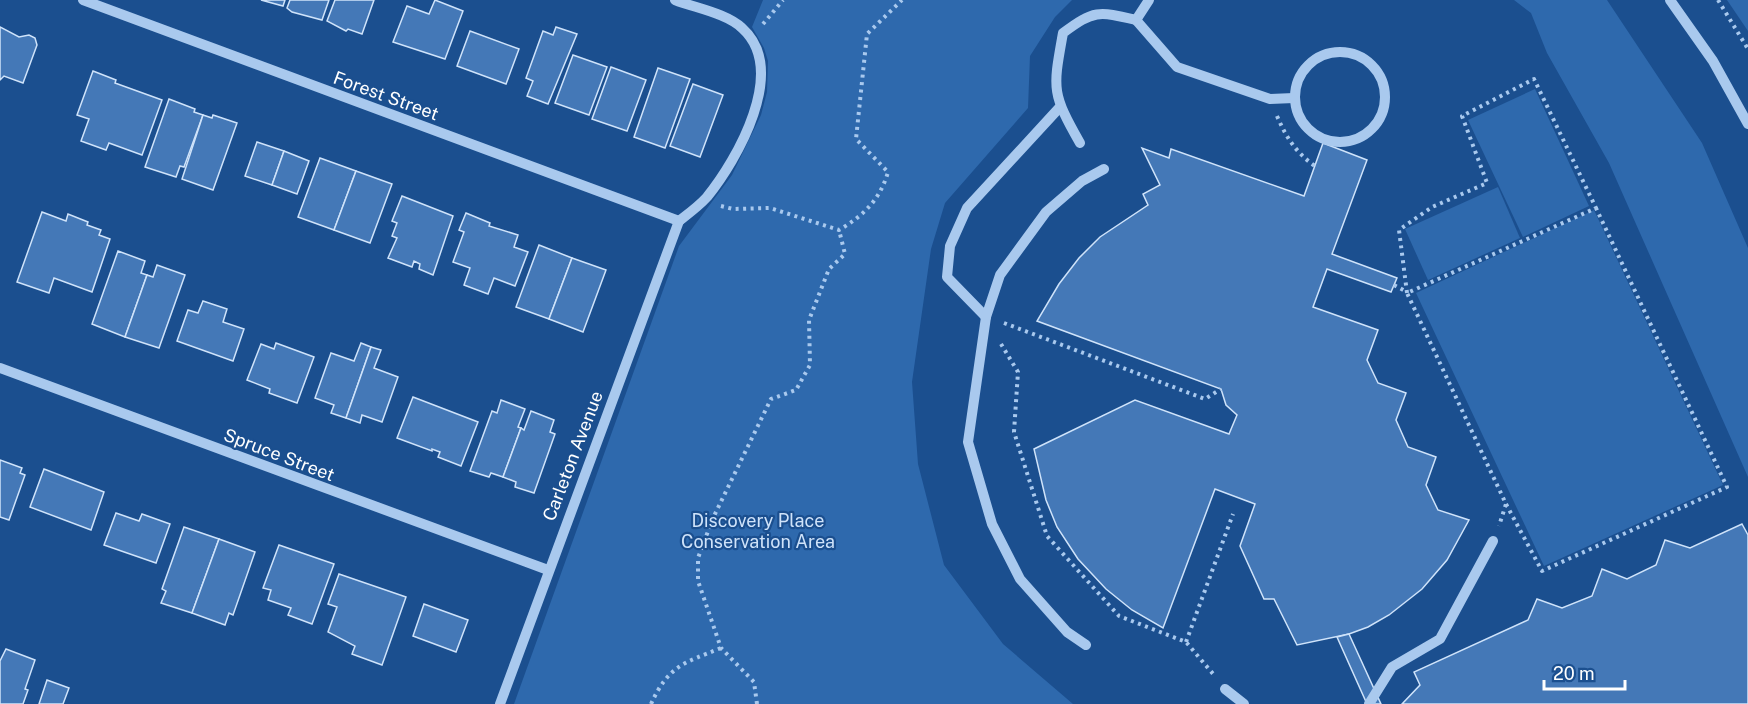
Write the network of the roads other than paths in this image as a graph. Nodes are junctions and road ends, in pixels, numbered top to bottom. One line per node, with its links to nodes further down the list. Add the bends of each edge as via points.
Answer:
1 (83, 0): 5 (street, Forest Street)
2 (675, 0): 12 (street, via 740,26 752,39 760,61 760,89 737,153 705,200)
3 (1149, 0): 6 (street)
4 (1670, 0): 9 (street, via 1713,61)
5 (100, 3): 12 (street, Forest Street)
6 (1136, 20): 7 (street, via 1177,67 1270,99); 8 (street, via 1111,14 1087,15 1063,33 1054,82)
7 (1294, 98): 7 (street, via 1296,83 1314,60 1343,52 1370,64 1379,75 1385,104 1376,124 1359,139 1329,142 1304,126)
8 (1060, 107): 10 (street); 13 (street, via 967,208 950,246 947,277)
9 (1748, 124)
10 (1080, 143)
11 (1104, 169): 13 (street, via 1082,181 1046,212 1000,275)
12 (679, 221): 16 (street, Carleton Avenue)
13 (986, 317): 17 (street, via 968,442 992,524 1020,579 1067,632)
14 (0, 368): 16 (street, Spruce Street)
15 (1493, 541): 21 (street, via 1440,639 1392,667)
16 (548, 570): 19 (street, Carleton Avenue)
17 (1086, 645)
18 (1225, 689): 20 (street)
19 (500, 704)
20 (1244, 704)
21 (1369, 704)

